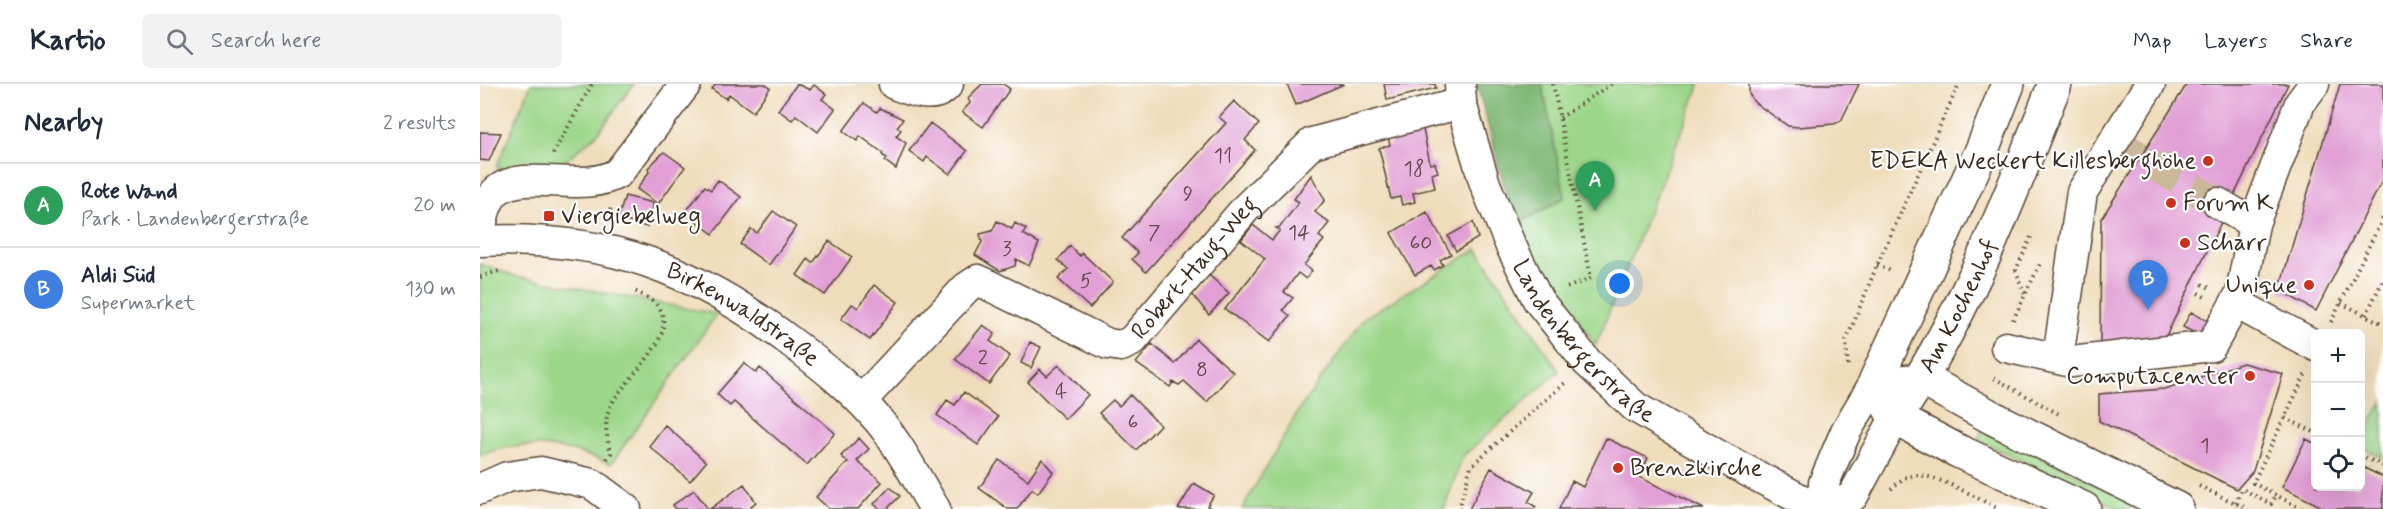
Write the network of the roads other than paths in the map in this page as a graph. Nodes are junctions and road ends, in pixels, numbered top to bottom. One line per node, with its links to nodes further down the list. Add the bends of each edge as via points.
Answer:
1 (686, 84): 11 (street, via 618,173 590,183 512,183 498,189 486,205)
2 (894, 84): 3 (street, via 925,94 935,93)
3 (948, 84)
4 (2008, 84): 18 (main road, Am Kochenhof, via 1982,150)
5 (2055, 84): 17 (main road, Am Kochenhof, via 1963,305)
6 (2150, 84): 16 (street, via 2082,192)
7 (2314, 84): 10 (street, via 2300,103)
8 (1461, 93): 19 (street, Robert-Haug-Weg, via 1312,142 1246,208 1132,340 1121,346 1108,344 978,280 966,288); 24 (street, Landenbergerstraße, via 1485,184 1510,244 1538,300 1587,362 1635,407)
9 (2218, 203): 10 (street)
10 (2254, 224): 13 (street)
11 (480, 231)
12 (480, 241): 19 (street, Birkenwaldstraße, via 518,239 602,247 654,262 708,287 760,319)
13 (2236, 303): 14 (street); 16 (street, via 2211,346 2071,363)
14 (2311, 341)
15 (2006, 347): 16 (street)
16 (2058, 358)
17 (1922, 379): 18 (street); 20 (main road, Am Kochenhof); 28 (main road)
18 (1875, 382): 20 (main road); 25 (street, Am Kochenhof, via 1846,431 1824,483)
19 (861, 400): 23 (street, Birkenwaldstraße, via 881,423)
20 (1895, 418): 26 (street, Am Kochenhof, via 1853,496); 27 (main road)
21 (480, 489): 22 (street, via 507,477 541,472 592,484)
22 (626, 509)
23 (935, 509)
24 (1819, 509)
25 (1826, 509)
26 (1832, 509)
27 (2084, 509)
28 (2177, 509)

